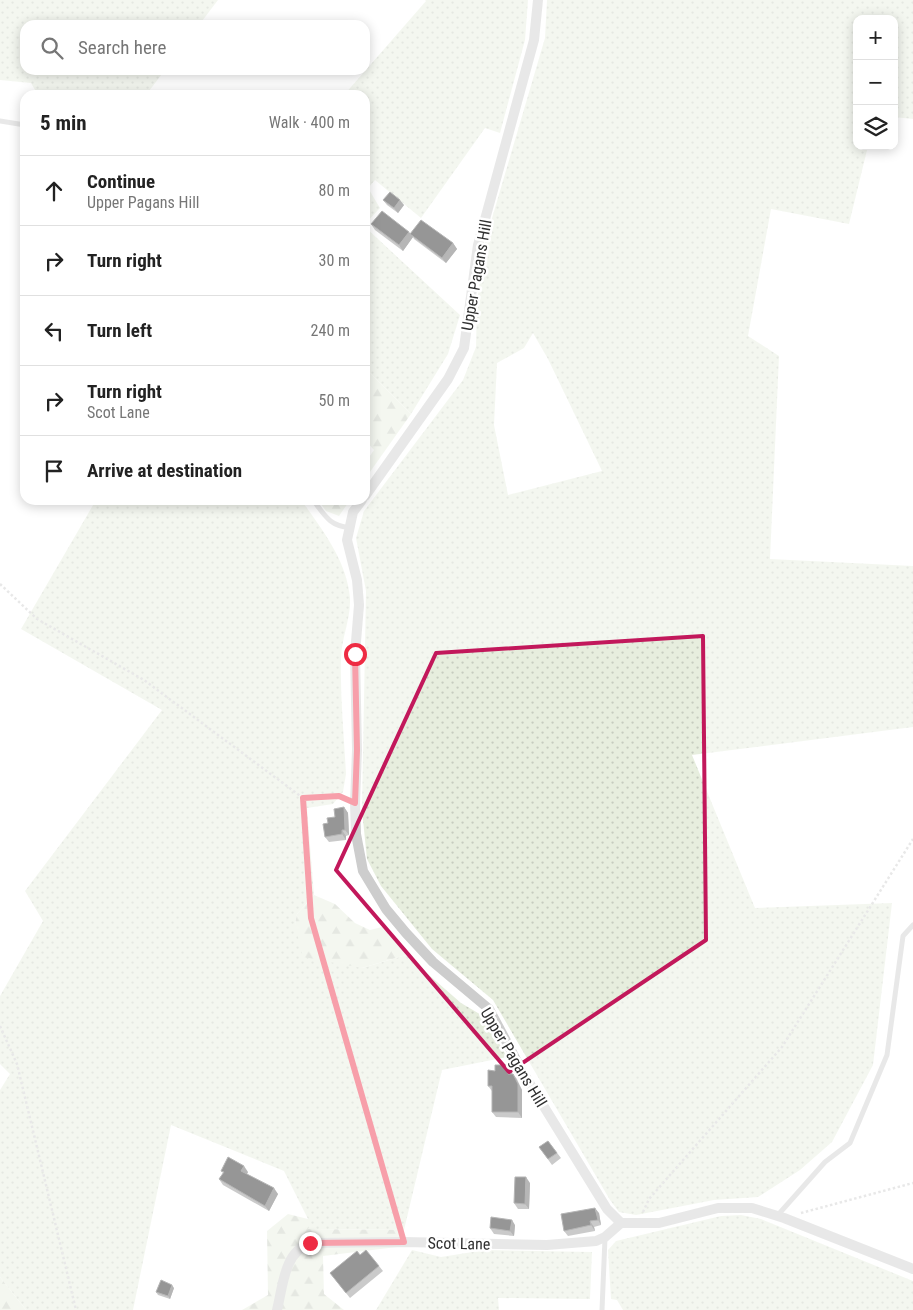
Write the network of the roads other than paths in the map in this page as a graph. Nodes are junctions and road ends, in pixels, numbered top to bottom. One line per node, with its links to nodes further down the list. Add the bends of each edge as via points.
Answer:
1 (538, 0): 4 (street, Upper Pagans Hill, via 534,40 478,245 464,348 448,379)
2 (0, 122): 3 (lane)
3 (20, 124)
4 (370, 489)
5 (317, 505): 7 (lane, via 330,522 338,527)
6 (358, 505): 7 (street, Upper Pagans Hill)
7 (350, 527): 10 (street, Upper Pagans Hill, via 347,540 357,580 359,605 355,654 355,803 356,834 363,871 386,909 433,962 489,1009 522,1071 607,1209)
8 (913, 925): 9 (lane, via 903,936 886,1055 850,1143 825,1162)
9 (781, 1217): 10 (street, via 752,1208 718,1208 659,1222); 12 (street)
10 (621, 1223): 11 (street, Scot Lane)
11 (605, 1237): 13 (street, Scot Lane, via 596,1241 547,1245 310,1243 299,1247 290,1257); 14 (lane)
12 (913, 1269)
13 (277, 1310)
14 (602, 1310)

